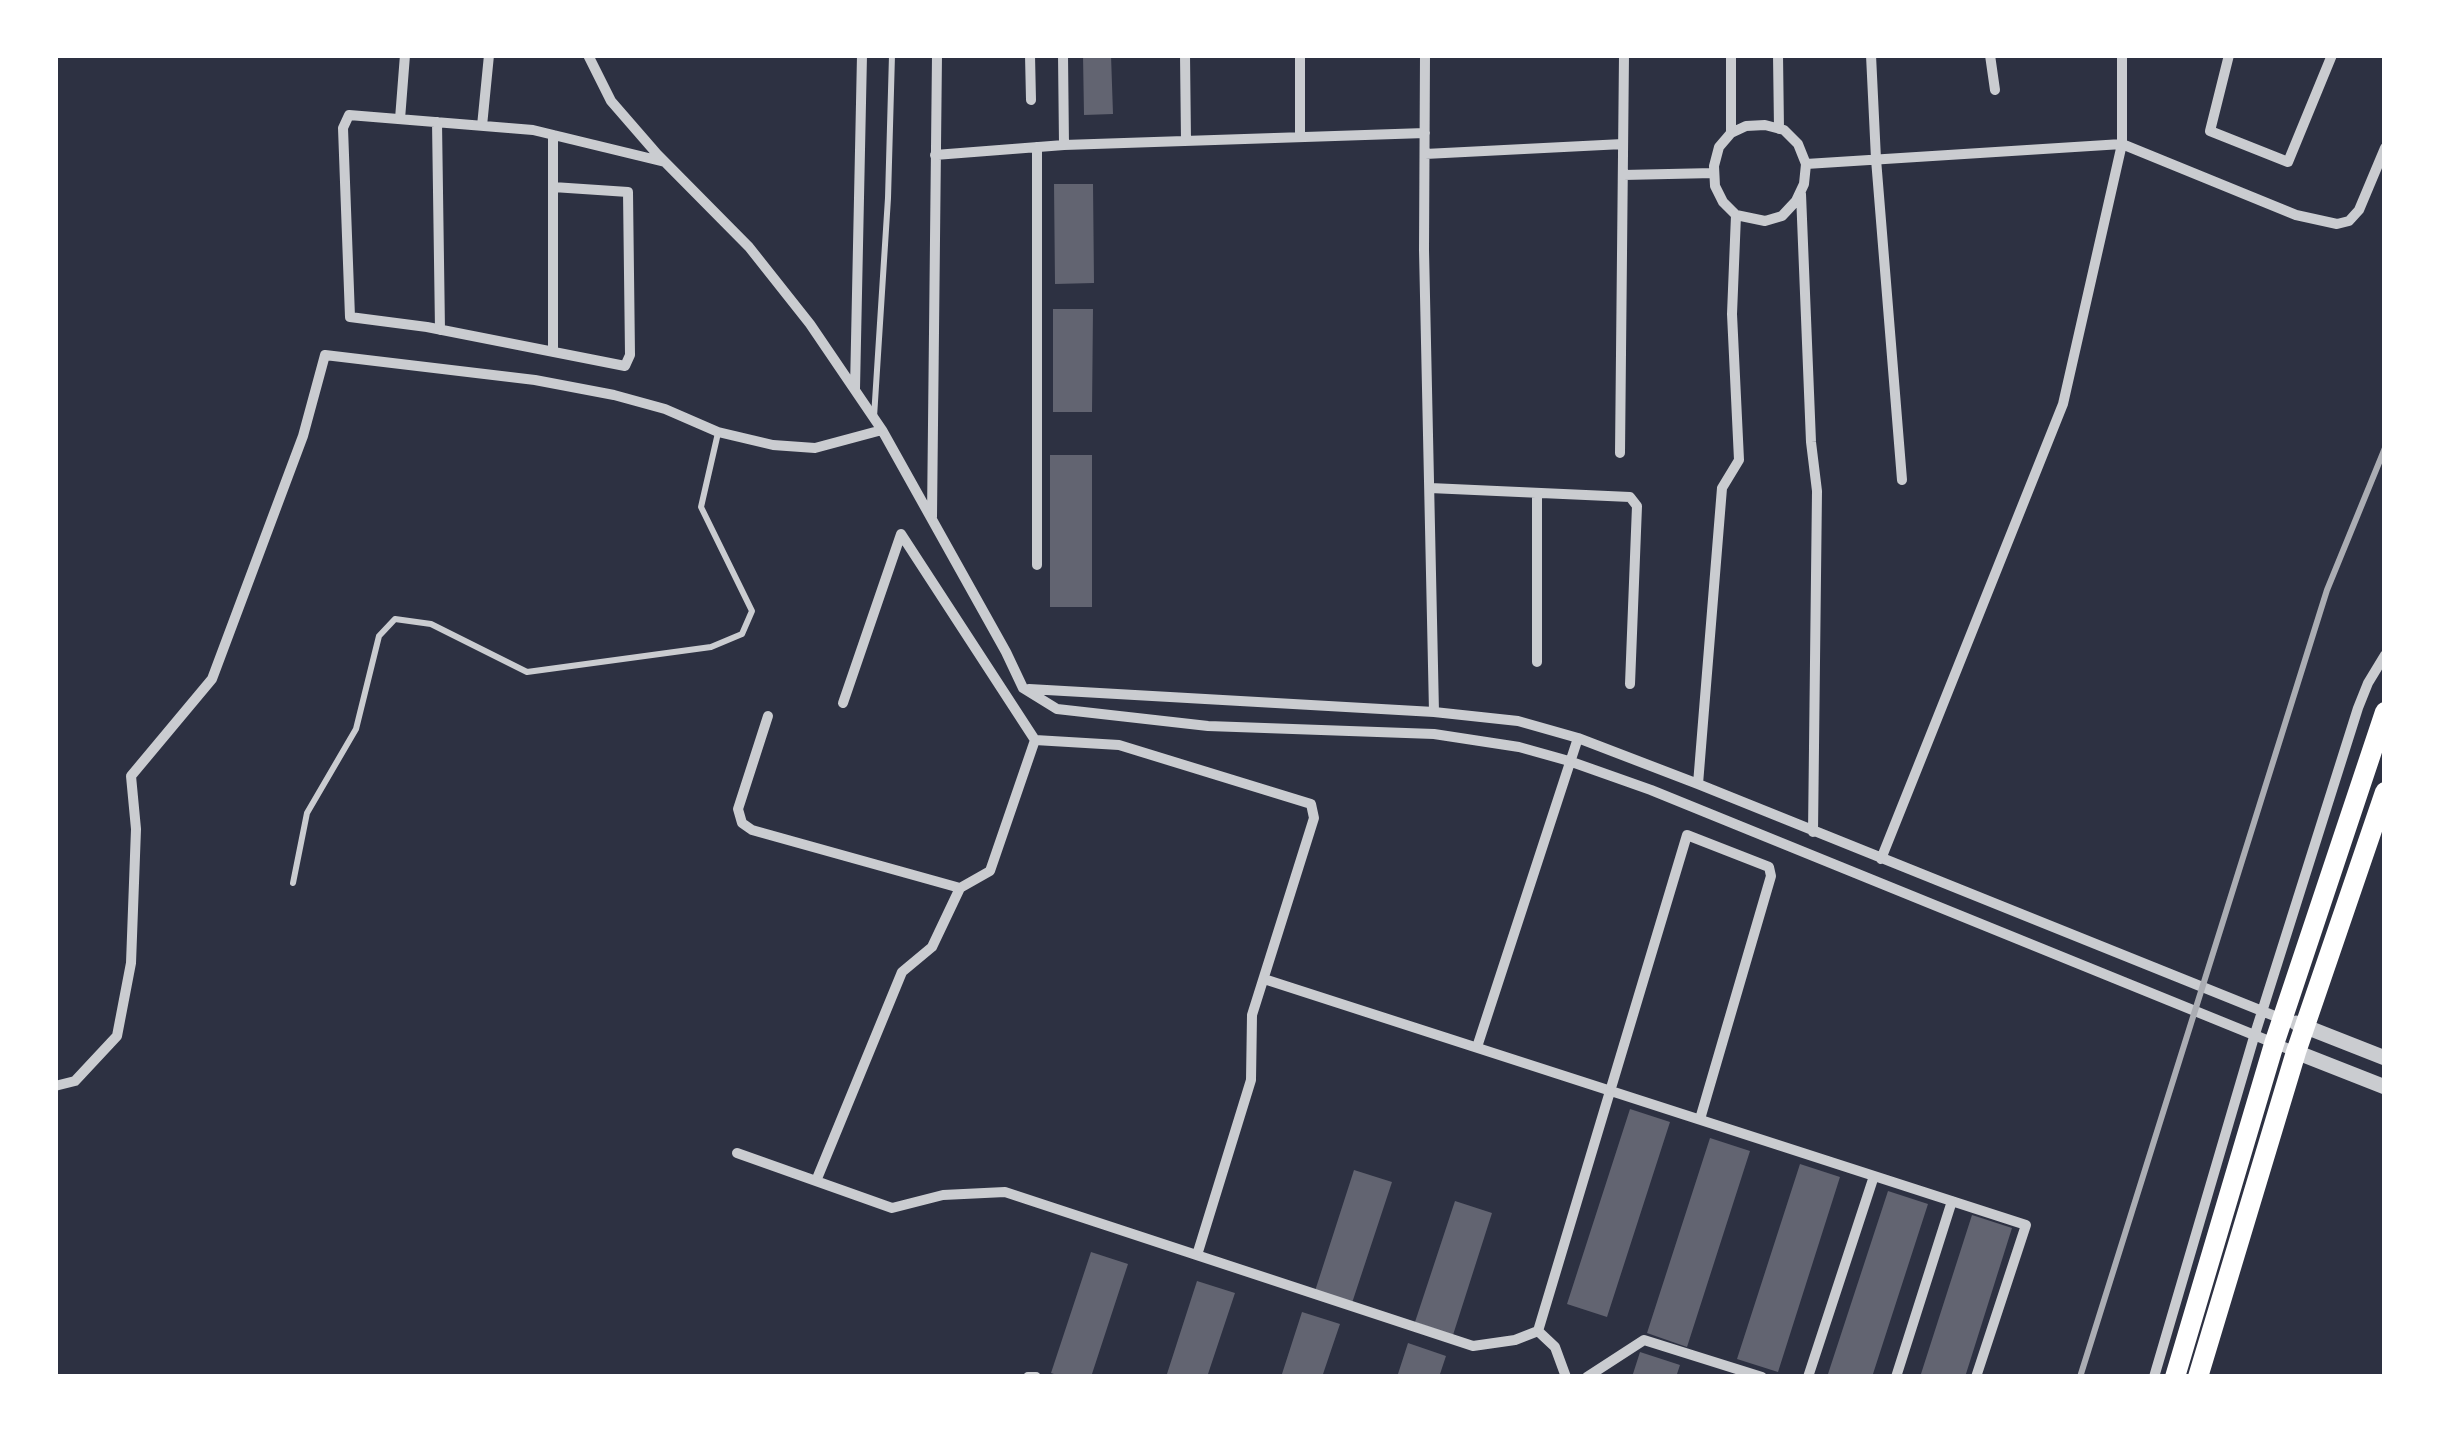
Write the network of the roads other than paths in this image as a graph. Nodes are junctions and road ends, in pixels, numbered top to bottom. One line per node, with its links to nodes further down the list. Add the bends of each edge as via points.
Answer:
1 (406, 55): 22 (street)
2 (489, 55): 24 (street)
3 (588, 55): 39 (street, via 611,100)
4 (862, 55): 48 (street)
5 (892, 55): 49 (lane)
6 (937, 55): 36 (street)
7 (1030, 55): 21 (street)
8 (1063, 55): 33 (street)
9 (1186, 55): 30 (street)
10 (1300, 55): 29 (street)
11 (1425, 55): 26 (street)
12 (1624, 55): 31 (street)
13 (1732, 55): 27 (street)
14 (1778, 55): 25 (street)
15 (1871, 55): 38 (street)
16 (1990, 55): 20 (street)
17 (2122, 55): 32 (street)
18 (2230, 55): 19 (street, via 2210,131 2288,162)
19 (2332, 55)
20 (1995, 90)
21 (1031, 100)
22 (400, 119): 23 (street); 46 (street, via 350,115 343,128 350,318)
23 (437, 122): 24 (street); 46 (street)
24 (482, 126): 28 (street)
25 (1780, 129): 27 (street, via 1746,126); 40 (street, via 1798,144)
26 (1425, 133): 29 (street); 37 (street)
27 (1732, 133): 41 (street, via 1718,147)
28 (553, 134): 39 (street); 43 (street)
29 (1300, 137): 30 (street)
30 (1186, 140): 33 (street)
31 (1623, 144): 37 (street); 42 (street)
32 (2122, 144): 35 (street, via 2296,214 2338,224 2359,210); 38 (street); 72 (street, via 2062,404)
33 (1064, 145): 34 (street)
34 (1037, 147): 36 (street); 57 (street)
35 (2385, 148)
36 (935, 154): 56 (street)
37 (1425, 154): 54 (street)
38 (1876, 159): 40 (street); 53 (street)
39 (664, 162): 48 (street, via 749,247)
40 (1806, 164): 44 (street)
41 (1714, 174): 42 (street); 45 (street, via 1723,202)
42 (1623, 176): 52 (street)
43 (553, 186): 47 (street); 47 (street, via 628,192 630,354 626,366)
44 (1801, 190): 45 (street, via 1782,216 1765,221); 71 (street, via 1817,491)
45 (1736, 215): 69 (street, via 1732,314 1739,460 1722,488)
46 (440, 330): 47 (street)
47 (553, 352)
48 (854, 390): 49 (street)
49 (874, 418): 50 (street)
50 (882, 430): 51 (street, via 815,448); 56 (street)
51 (718, 432): 73 (lane, via 701,508 752,611 742,634 712,647 526,672 431,624 395,618 379,636 356,729 307,813); 82 (street, via 614,395 325,355 303,436 212,680 131,776 131,963 117,1036 76,1081)
52 (1620, 453)
53 (1902, 480)
54 (1430, 488): 55 (street); 63 (street)
55 (1537, 492): 59 (street); 60 (street, via 1630,497 1637,506)
56 (932, 518): 61 (street)
57 (1036, 565)
58 (2385, 654): 76 (street, via 2358,708)
59 (1537, 662)
60 (1630, 684)
61 (1023, 688): 63 (street); 68 (street, via 1057,709 1120,718 1434,734)
62 (843, 702): 67 (street, via 901,534)
63 (1434, 712): 66 (street, via 1518,721)
64 (2385, 712): 76 (highway)
65 (768, 716): 74 (street, via 738,809 742,823)
66 (1578, 738): 68 (street); 69 (street)
67 (1035, 740): 74 (street, via 990,871); 75 (street, via 1118,745 1311,804 1314,818)
68 (1569, 761): 78 (street); 79 (street)
69 (1698, 784): 71 (street)
70 (2385, 792): 77 (highway)
71 (1813, 832): 72 (street)
72 (1882, 859): 76 (street)
73 (292, 883)
74 (960, 888): 88 (street, via 932,946 902,972)
75 (1264, 979): 79 (street); 90 (street, via 1252,1015 1251,1080)
76 (2272, 1016): 77 (street); 78 (highway)
77 (2306, 1027): 80 (highway); 81 (street)
78 (2264, 1040): 80 (street); 100 (street); 101 (highway)
79 (1478, 1047): 84 (street)
80 (2296, 1052): 83 (street); 102 (highway)
81 (2385, 1058)
82 (55, 1086)
83 (2385, 1086)
84 (1608, 1089): 85 (street); 85 (street, via 1687,834 1769,867 1771,876); 91 (street)
85 (1700, 1119): 87 (street)
86 (737, 1153): 88 (street)
87 (1874, 1176): 89 (street); 97 (street)
88 (816, 1181): 90 (street, via 892,1208 942,1194 1005,1192)
89 (1952, 1201): 98 (street); 99 (street, via 2026,1224)
90 (1196, 1255): 91 (street, via 1473,1346)
91 (1538, 1331): 94 (street, via 1555,1347)
92 (1028, 1377): 93 (street)
93 (1036, 1377)
94 (1566, 1377)
95 (1587, 1377): 96 (street, via 1644,1340)
96 (1762, 1377)
97 (1808, 1377)
98 (1896, 1377)
99 (1976, 1377)
100 (2154, 1377)
101 (2175, 1377)
102 (2198, 1377)

